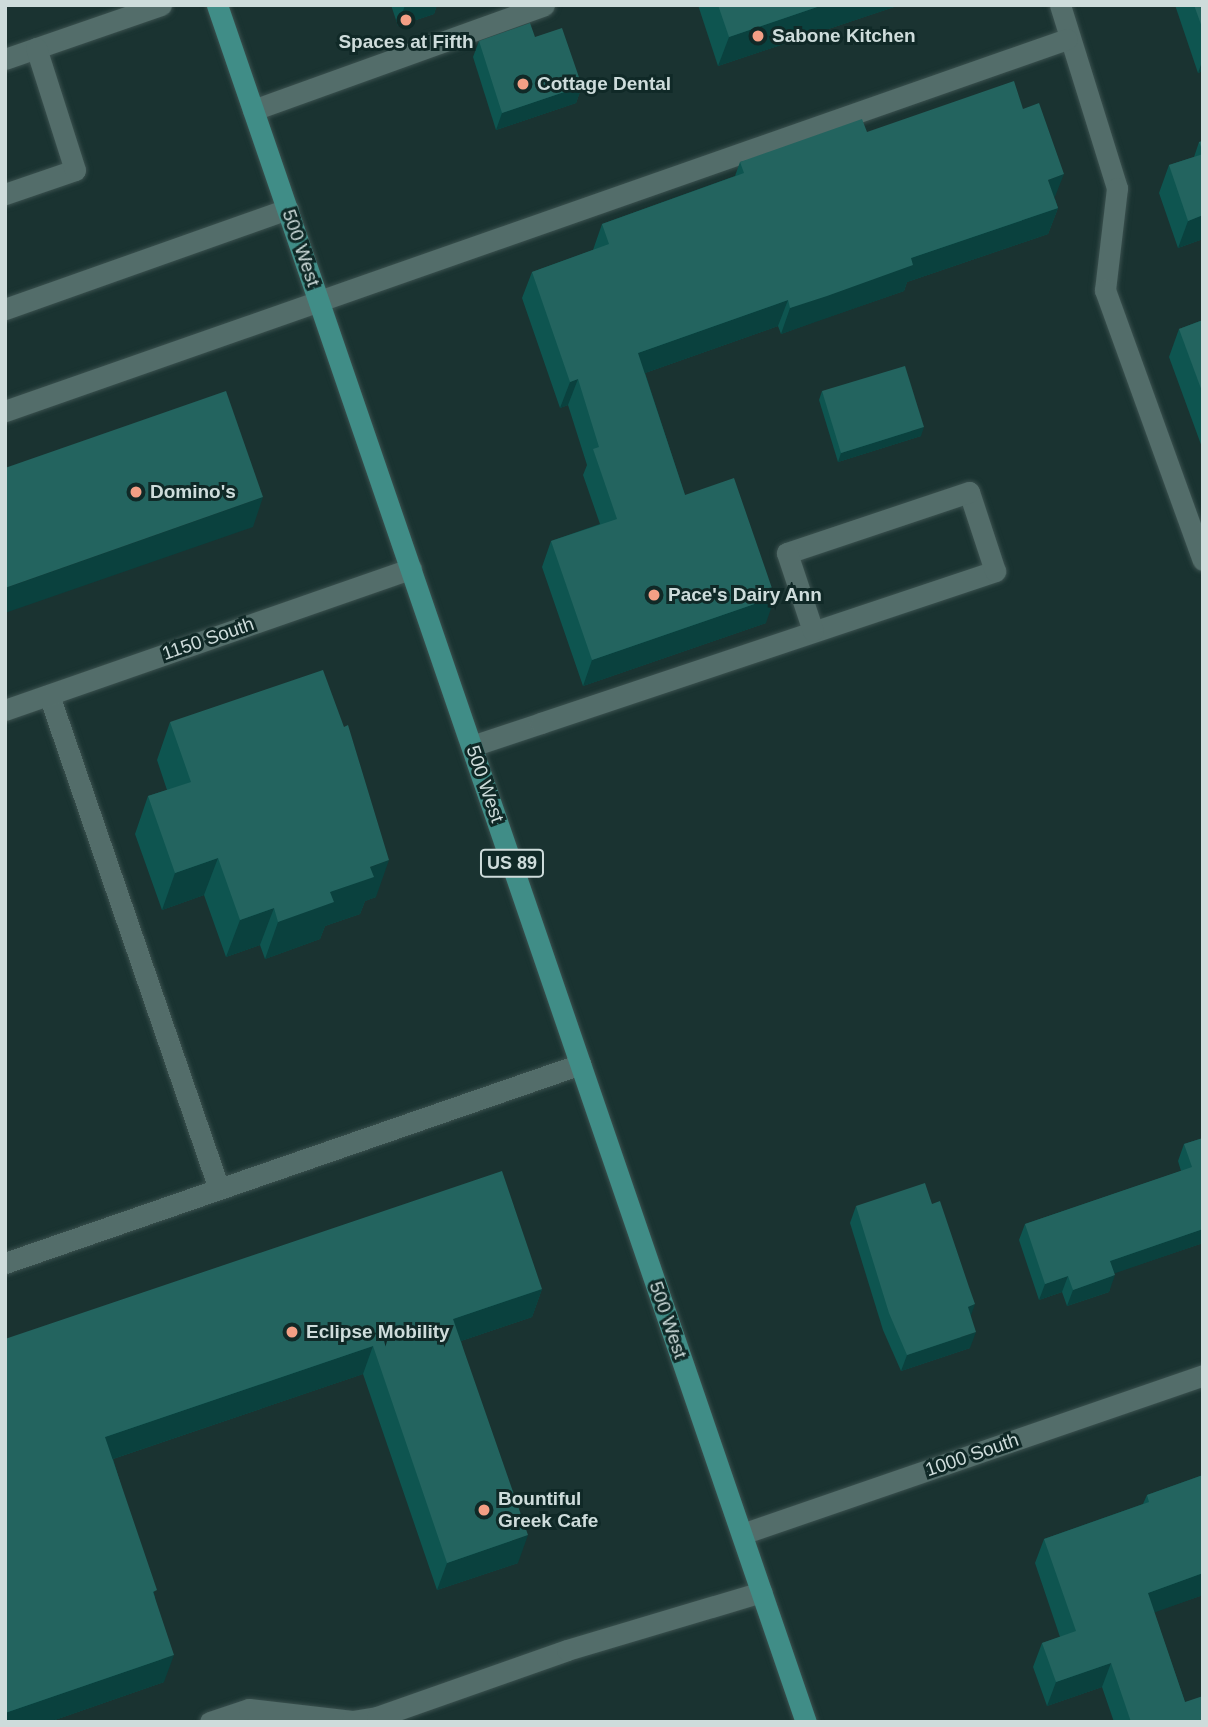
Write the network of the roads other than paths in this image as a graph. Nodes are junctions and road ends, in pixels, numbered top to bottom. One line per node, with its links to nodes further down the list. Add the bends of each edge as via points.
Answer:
1 (161, 5): 6 (street)
2 (217, 5): 8 (main road, 500 West / US 89)
3 (544, 5): 8 (street)
4 (1060, 5): 5 (street)
5 (1067, 39): 11 (street); 14 (street, via 1117,188 1105,290)
6 (36, 48): 7 (street); 9 (street, via 75,170)
7 (5, 59)
8 (253, 110): 10 (main road, 500 West / US 89)
9 (5, 194)
10 (288, 209): 11 (main road, 500 West / US 89); 12 (street)
11 (318, 301): 13 (street); 15 (main road, 500 West / US 89)
12 (5, 309)
13 (5, 411)
14 (1203, 560)
15 (411, 569): 17 (street, 1150 South); 19 (main road, 500 West / US 89)
16 (813, 631): 16 (street, via 995,570 969,492 787,553); 19 (street)
17 (49, 695): 18 (street, 1150 South); 21 (street)
18 (5, 710)
19 (472, 746): 20 (main road, 500 West / US 89)
20 (581, 1064): 21 (street); 24 (main road, 500 West / US 89)
21 (219, 1189): 22 (street)
22 (5, 1263)
23 (1203, 1375): 24 (street, 1000 South)
24 (742, 1534): 25 (main road, 500 West / US 89)
25 (762, 1592): 26 (street, via 567,1650 377,1717 352,1721 249,1709); 27 (main road, 500 West / US 89)
26 (210, 1722)
27 (806, 1722)

